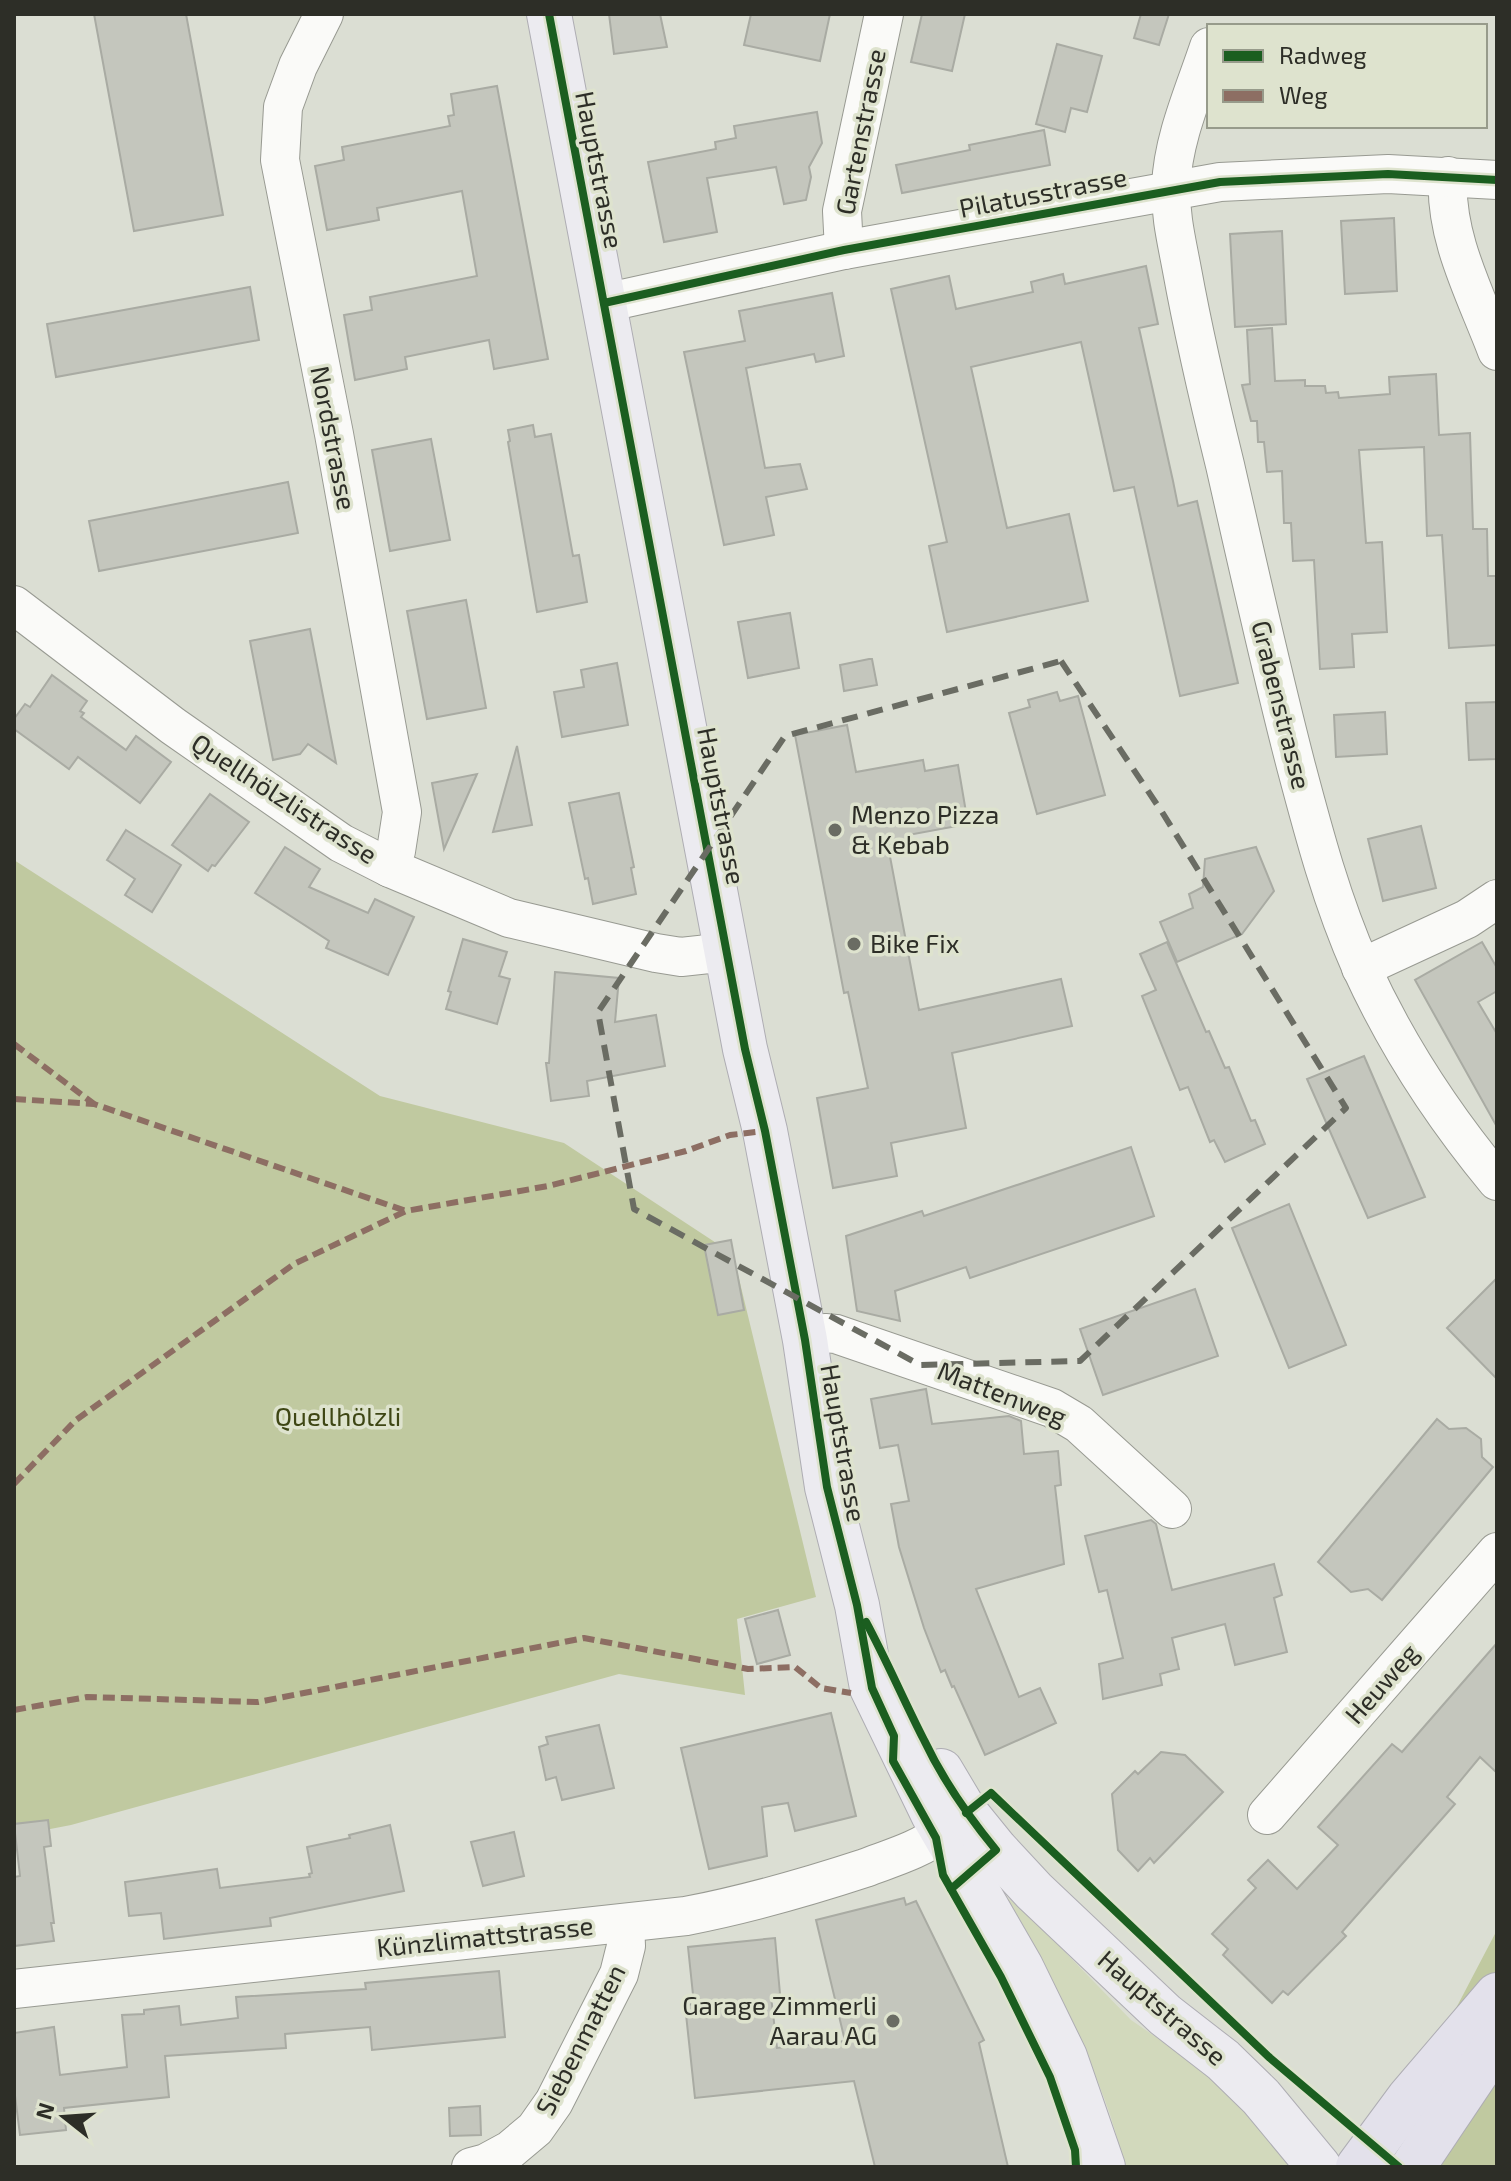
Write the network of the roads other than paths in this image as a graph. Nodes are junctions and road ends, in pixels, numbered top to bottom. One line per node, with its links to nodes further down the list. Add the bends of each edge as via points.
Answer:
1 (324, 14): 12 (street, Nordstrasse, via 283,107 280,160 402,812)
2 (549, 14): 9 (main road, Hauptstrasse)
3 (884, 14): 8 (street, Gartenstrasse, via 842,211)
4 (1207, 53): 7 (street, Grabenstrasse, via 1180,134)
5 (1448, 176): 6 (street, Pilatusstrasse); 7 (street, Pilatusstrasse, via 1308,177); 10 (street, via 1446,202 1454,237)
6 (1497, 180)
7 (1171, 189): 8 (street, Pilatusstrasse); 15 (street, Grabenstrasse, via 1192,326 1284,727 1315,840)
8 (844, 250): 9 (street, Pilatusstrasse)
9 (604, 303): 14 (main road, Hauptstrasse)
10 (1497, 351)
11 (14, 605): 12 (street, Quellhölzlistrasse, via 310,822)
12 (390, 868): 14 (street, Quellhölzlistrasse, via 509,918 681,957)
13 (1497, 899): 15 (street, via 1467,919)
14 (727, 952): 17 (main road, Hauptstrasse)
15 (1361, 968): 16 (street, Grabenstrasse, via 1432,1093)
16 (1497, 1181)
17 (805, 1340): 18 (street, Mattenweg, via 836,1334 1052,1408 1079,1424); 20 (main road, Hauptstrasse, via 827,1487)
18 (1172, 1509)
19 (1497, 1552): 21 (street, Heuweg)
20 (857, 1605): 22 (main road, Hauptstrasse, via 895,1675); 22 (main road, Hauptstrasse, via 872,1688 894,1736)
21 (1267, 1815)
22 (955, 1823): 23 (street, Künzlimattstrasse, via 902,1854 756,1903); 30 (main road, Hauptstrasse, via 1065,2057); 31 (main road, Hauptstrasse, via 996,1850 1165,2015 1223,2060)
23 (625, 1923): 24 (street, Künzlimattstrasse); 29 (street, Siebenmatten, via 619,1974 554,2102 535,2129 510,2150)
24 (14, 1989)
25 (1497, 1995): 28 (highway)
26 (1497, 2042): 28 (highway)
27 (1497, 2092): 28 (highway)
28 (1442, 2132): 32 (highway); 33 (highway)
29 (471, 2167)
30 (1103, 2167)
31 (1319, 2167)
32 (1358, 2167)
33 (1413, 2167)

